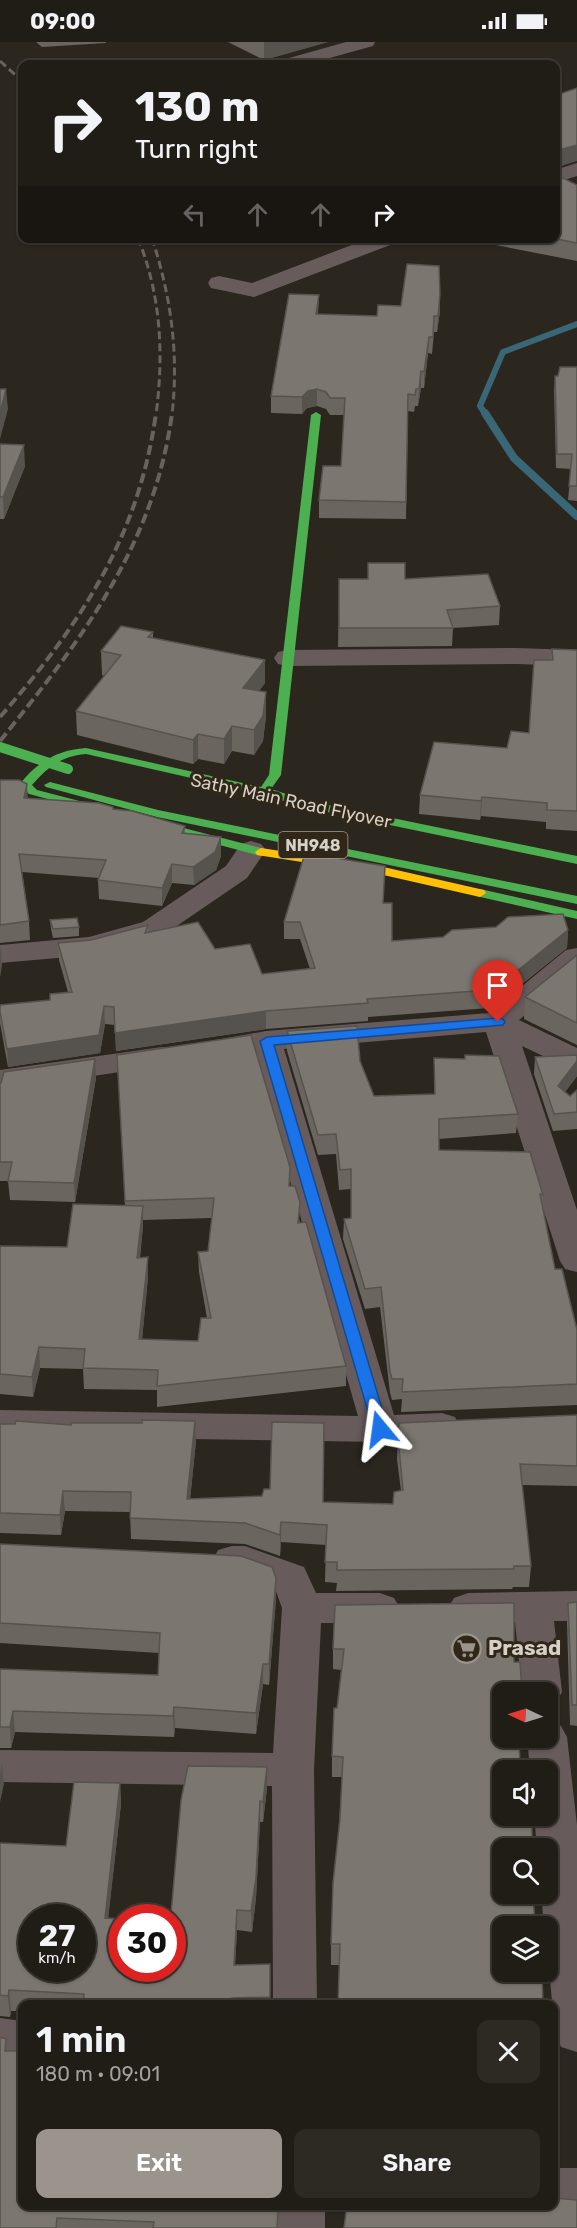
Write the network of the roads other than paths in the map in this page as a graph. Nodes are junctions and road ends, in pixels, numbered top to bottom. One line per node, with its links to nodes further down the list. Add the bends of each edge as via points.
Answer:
1 (366, 42): 2 (street)
2 (303, 60)
3 (577, 169): 4 (street)
4 (560, 175)
5 (378, 243): 6 (street, via 254,290)
6 (219, 283)
7 (316, 415): 8 (main road)
8 (287, 658): 9 (street); 13 (main road, via 275,775)
9 (577, 658)
10 (0, 747): 11 (main road, bridge)
11 (78, 772)
12 (20, 776): 16 (main road, NH948, via 157,813)
13 (264, 791): 14 (main road, via 86,751 54,755 25,785 33,792); 15 (main road, via 324,808)
14 (251, 850): 17 (main road, via 379,870); 18 (street, via 237,872 154,928 91,946)
15 (577, 860)
16 (577, 900)
17 (577, 915)
18 (0, 954)
19 (577, 957): 20 (street)
20 (498, 1022): 21 (street); 22 (street); 24 (street)
21 (267, 1041): 23 (street); 27 (street)
22 (577, 1060)
23 (0, 1080)
24 (577, 1261)
25 (0, 1423): 27 (street)
26 (473, 1425): 27 (street)
27 (380, 1429)
28 (198, 1558): 31 (street, via 245,1560 290,1577)
29 (577, 1606): 30 (street)
30 (533, 1607): 31 (street); 32 (street)
31 (302, 1608): 35 (street)
32 (541, 1682)
33 (548, 1748): 37 (street)
34 (0, 1766): 35 (street)
35 (293, 1770): 36 (street)
36 (295, 2000)
37 (577, 2033)
38 (0, 2037): 39 (street)
39 (18, 2039)
40 (558, 2189): 41 (street)
41 (577, 2189)
42 (301, 2210): 43 (street)
43 (301, 2228)

